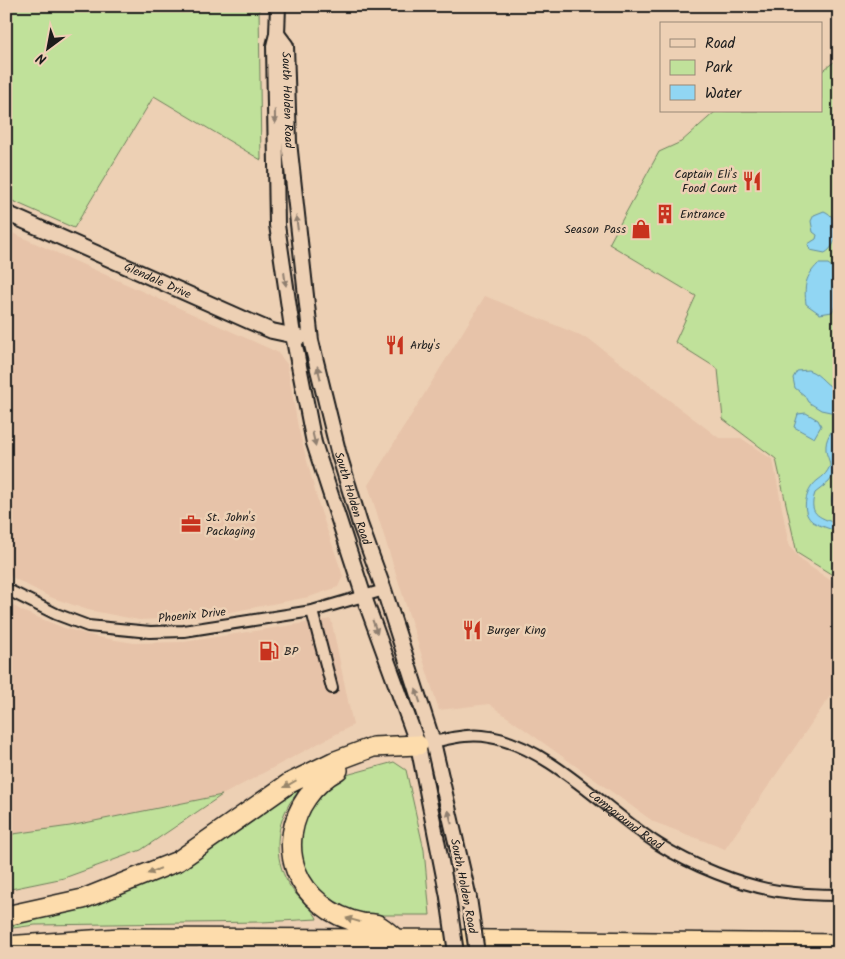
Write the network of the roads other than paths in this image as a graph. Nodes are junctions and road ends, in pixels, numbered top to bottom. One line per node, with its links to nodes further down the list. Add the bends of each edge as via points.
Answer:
1 (278, 6): 2 (street, South Holden Road)
2 (278, 34): 4 (street, South Holden Road, one-way to 4, via 274,46 277,225); 5 (street, South Holden Road, one-way to 2, via 289,142 286,46)
3 (6, 213): 4 (street, Glendale Drive, via 250,322)
4 (293, 335): 5 (street, Glendale Drive); 8 (street, South Holden Road, one-way to 8, via 314,443)
5 (311, 340): 7 (street, South Holden Road, one-way to 5, via 338,451)
6 (6, 589): 9 (street, Phoenix Drive, via 88,626 150,632 184,631)
7 (384, 590): 8 (street, Phoenix Drive); 11 (street, South Holden Road, one-way to 7)
8 (364, 597): 9 (street, Phoenix Drive); 11 (street, South Holden Road, one-way to 11)
9 (312, 612): 10 (street)
10 (332, 688)
11 (426, 743): 12 (street, Campground Road, via 467,735 490,737 529,750 658,844 697,864 735,880 778,891); 13 (highway, one-way to 13, via 373,747 333,762 288,784 178,861 83,899); 14 (highway, one-way to 11, via 378,925 332,912 311,895 298,878 292,855 293,829 304,799 326,777 340,769 382,759); 17 (street, South Holden Road, bridge); 18 (street, South Holden Road, one-way to 11, bridge, via 469,898)
12 (839, 895)
13 (6, 916)
14 (396, 939): 15 (highway); 16 (highway, via 120,938)
15 (839, 944)
16 (6, 946)
17 (456, 953)
18 (477, 953)

